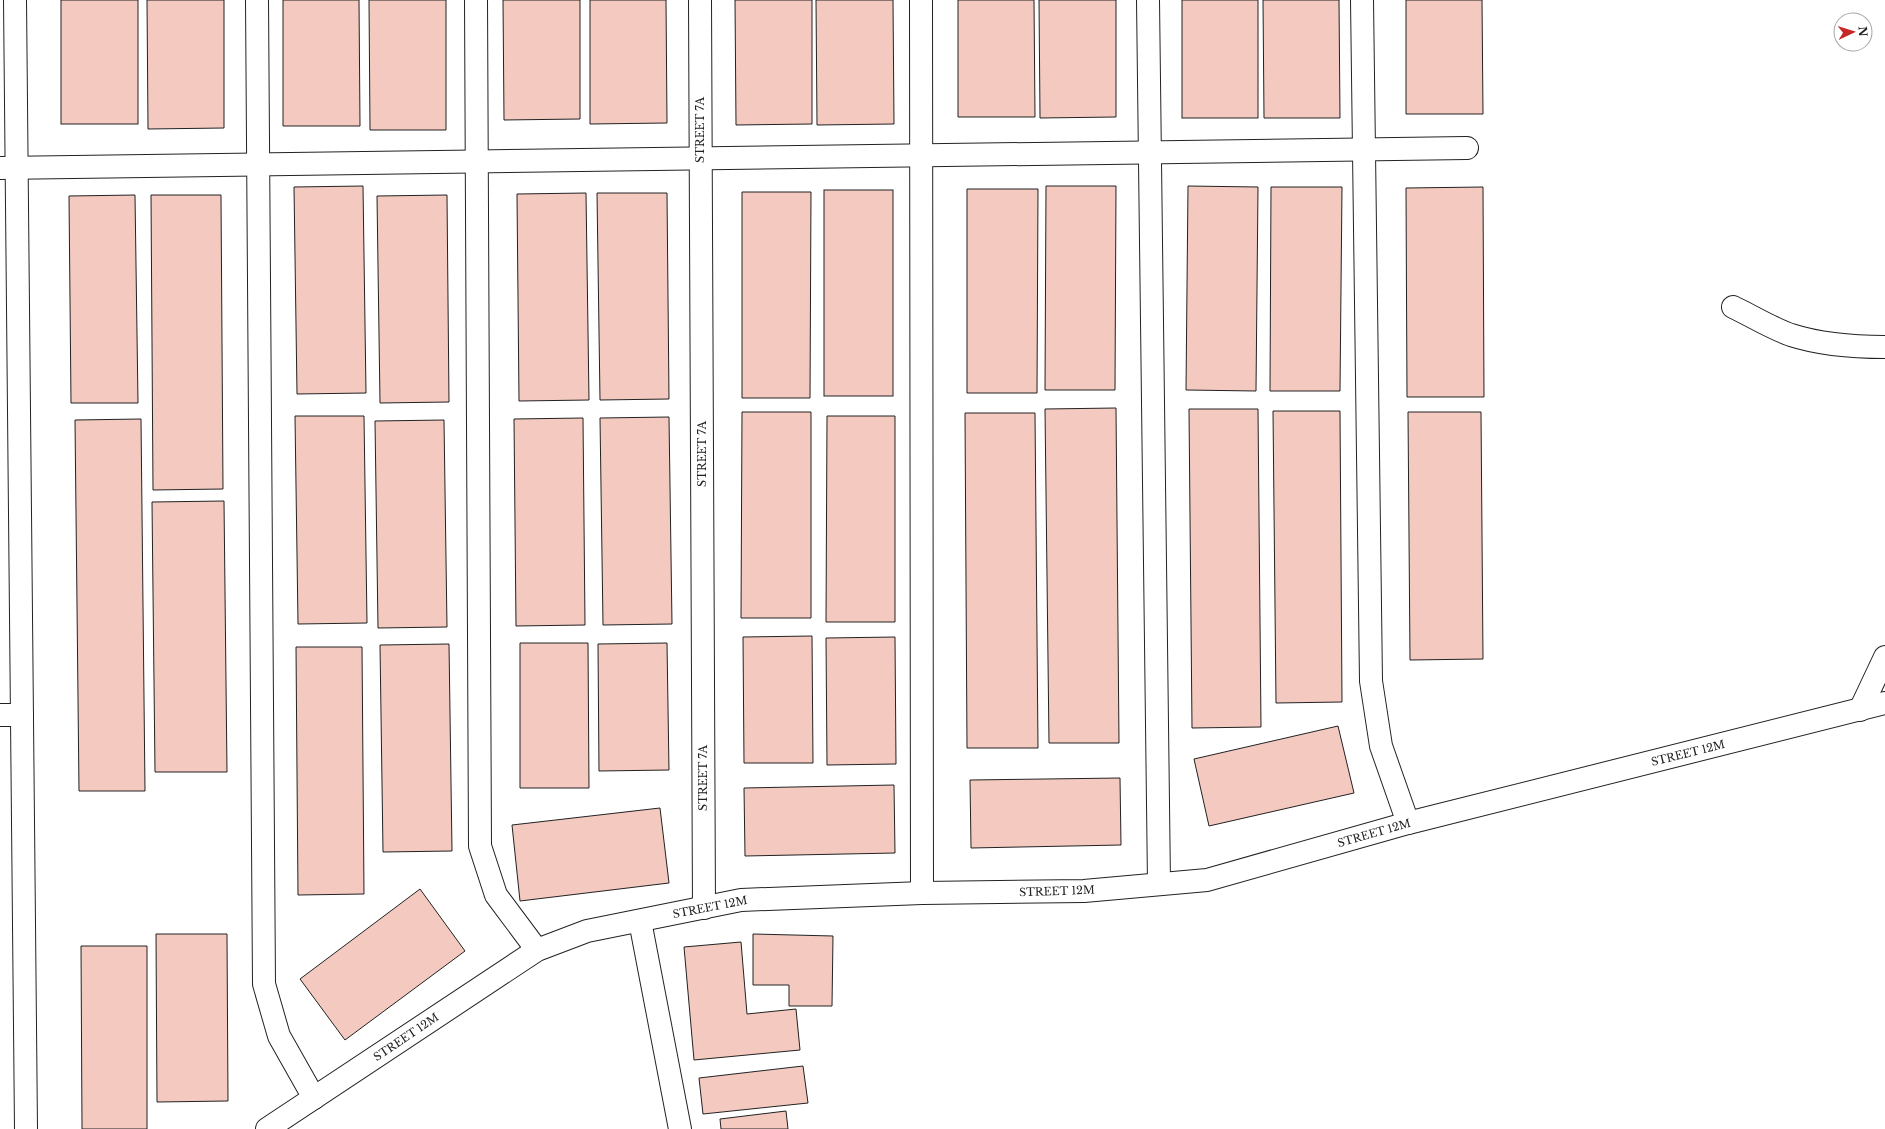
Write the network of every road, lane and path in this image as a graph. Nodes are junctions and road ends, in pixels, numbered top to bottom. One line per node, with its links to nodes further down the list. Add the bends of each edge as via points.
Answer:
1 (15, 0): 15 (street)
2 (257, 0): 14 (street)
3 (476, 0): 13 (street)
4 (700, 0): 12 (street, STREET 7A)
5 (921, 0): 11 (street)
6 (1148, 0): 10 (street)
7 (1362, 0): 9 (street)
8 (1467, 148): 9 (street)
9 (1364, 149): 10 (street); 23 (street, via 1371,680 1381,746)
10 (1150, 152): 11 (street); 24 (street)
11 (921, 156): 12 (street); 25 (street)
12 (700, 158): 13 (street); 26 (street, STREET 7A)
13 (477, 162): 14 (street); 28 (street, via 480,846 496,895)
14 (258, 165): 15 (street); 29 (street, via 264,984 279,1036)
15 (9, 168): 22 (street)
16 (1733, 307): 17 (street, via 1790,334 1814,342 1845,347)
17 (1885, 347)
18 (1885, 657): 20 (street)
19 (1885, 703): 20 (street, STREET 12M)
20 (1860, 710): 23 (street, STREET 12M)
21 (0, 715): 22 (street)
22 (22, 715): 30 (street)
23 (1408, 823): 24 (street, STREET 12M, via 1207,880)
24 (1159, 884): 25 (street, STREET 12M, via 1084,891)
25 (922, 893): 26 (street, STREET 12M, via 741,900)
26 (704, 908): 27 (street, STREET 12M)
27 (640, 921): 28 (street, STREET 12M, via 587,931); 32 (street)
28 (537, 950): 29 (street, STREET 12M)
29 (314, 1098): 31 (street, STREET 12M)
30 (26, 1129)
31 (267, 1129)
32 (680, 1129)

